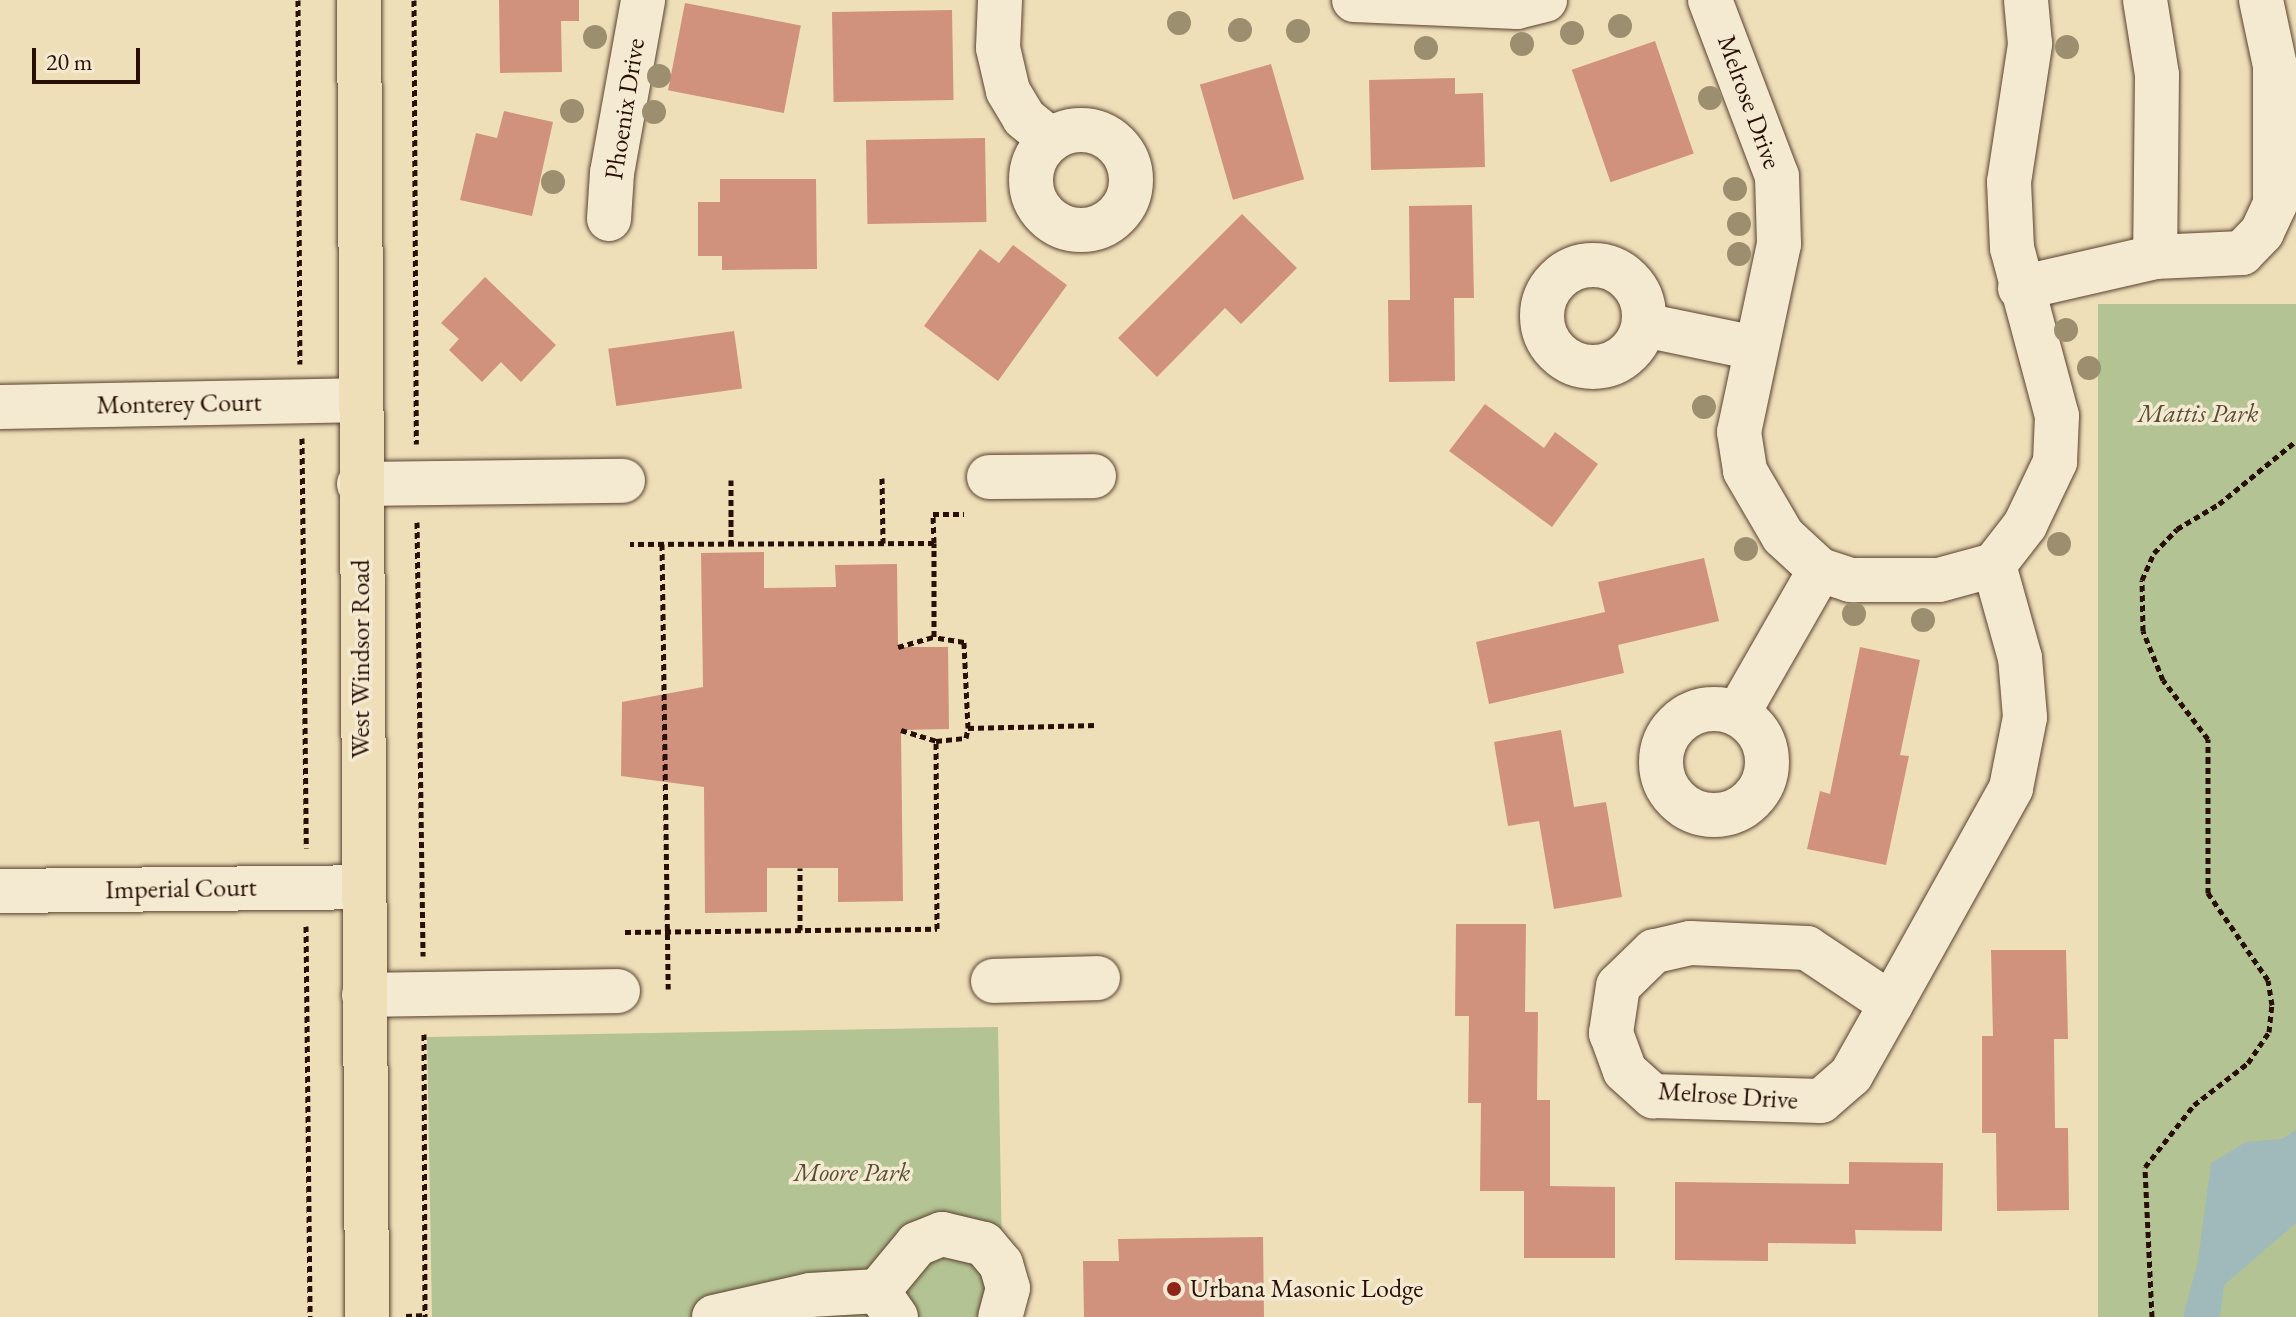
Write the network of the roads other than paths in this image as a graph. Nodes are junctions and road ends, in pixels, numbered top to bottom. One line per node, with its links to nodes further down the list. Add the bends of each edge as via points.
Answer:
1 (359, 0): 17 (main road, West Windsor Road)
2 (643, 0): 12 (street, Phoenix Drive, via 612,173)
3 (1000, 0): 11 (street, via 998,48 1008,91 1024,118)
4 (1354, 0): 10 (street)
5 (1545, 0): 10 (street, via 1517,7)
6 (1710, 0): 16 (street, Melrose Drive, via 1749,90 1777,176 1779,244 1772,297)
7 (2026, 0): 14 (street, via 2030,44 2009,182)
8 (2145, 0): 13 (street, via 2157,75)
9 (2261, 0): 13 (street, via 2275,66 2275,204 2262,232 2242,253)
10 (1422, 3)
11 (1051, 140)
12 (609, 219)
13 (2155, 257): 14 (street)
14 (2020, 288): 23 (street, via 2057,416 2055,462 2025,525)
15 (1644, 325): 16 (street)
16 (1755, 348): 24 (street, Melrose Drive, via 1739,432 1745,471 1783,536)
17 (359, 400): 18 (street, Monterey Court); 22 (main road, West Windsor Road)
18 (0, 407)
19 (1094, 476): 20 (street)
20 (989, 477)
21 (623, 481): 22 (street)
22 (359, 484): 26 (main road, West Windsor Road)
23 (1994, 565): 24 (street, Melrose Drive, via 1939,580 1850,580); 32 (street, Melrose Drive, via 2020,658 2025,717 2011,788)
24 (1820, 570): 25 (street)
25 (1738, 713)
26 (362, 887): 27 (street, Imperial Court); 31 (main road, West Windsor Road)
27 (0, 891)
28 (1098, 978): 29 (street)
29 (993, 981)
30 (618, 991): 31 (street)
31 (364, 995): 34 (main road, West Windsor Road)
32 (1891, 1004): 32 (street, Melrose Drive, via 1851,1075 1821,1101 1653,1096 1625,1071 1611,1033 1618,986 1654,951 1690,943 1807,948)
33 (887, 1304): 35 (street, via 810,1295); 36 (street, via 917,1244 942,1234 965,1236 1006,1242 1008,1288)
34 (367, 1317)
35 (714, 1317)
36 (1000, 1317)

